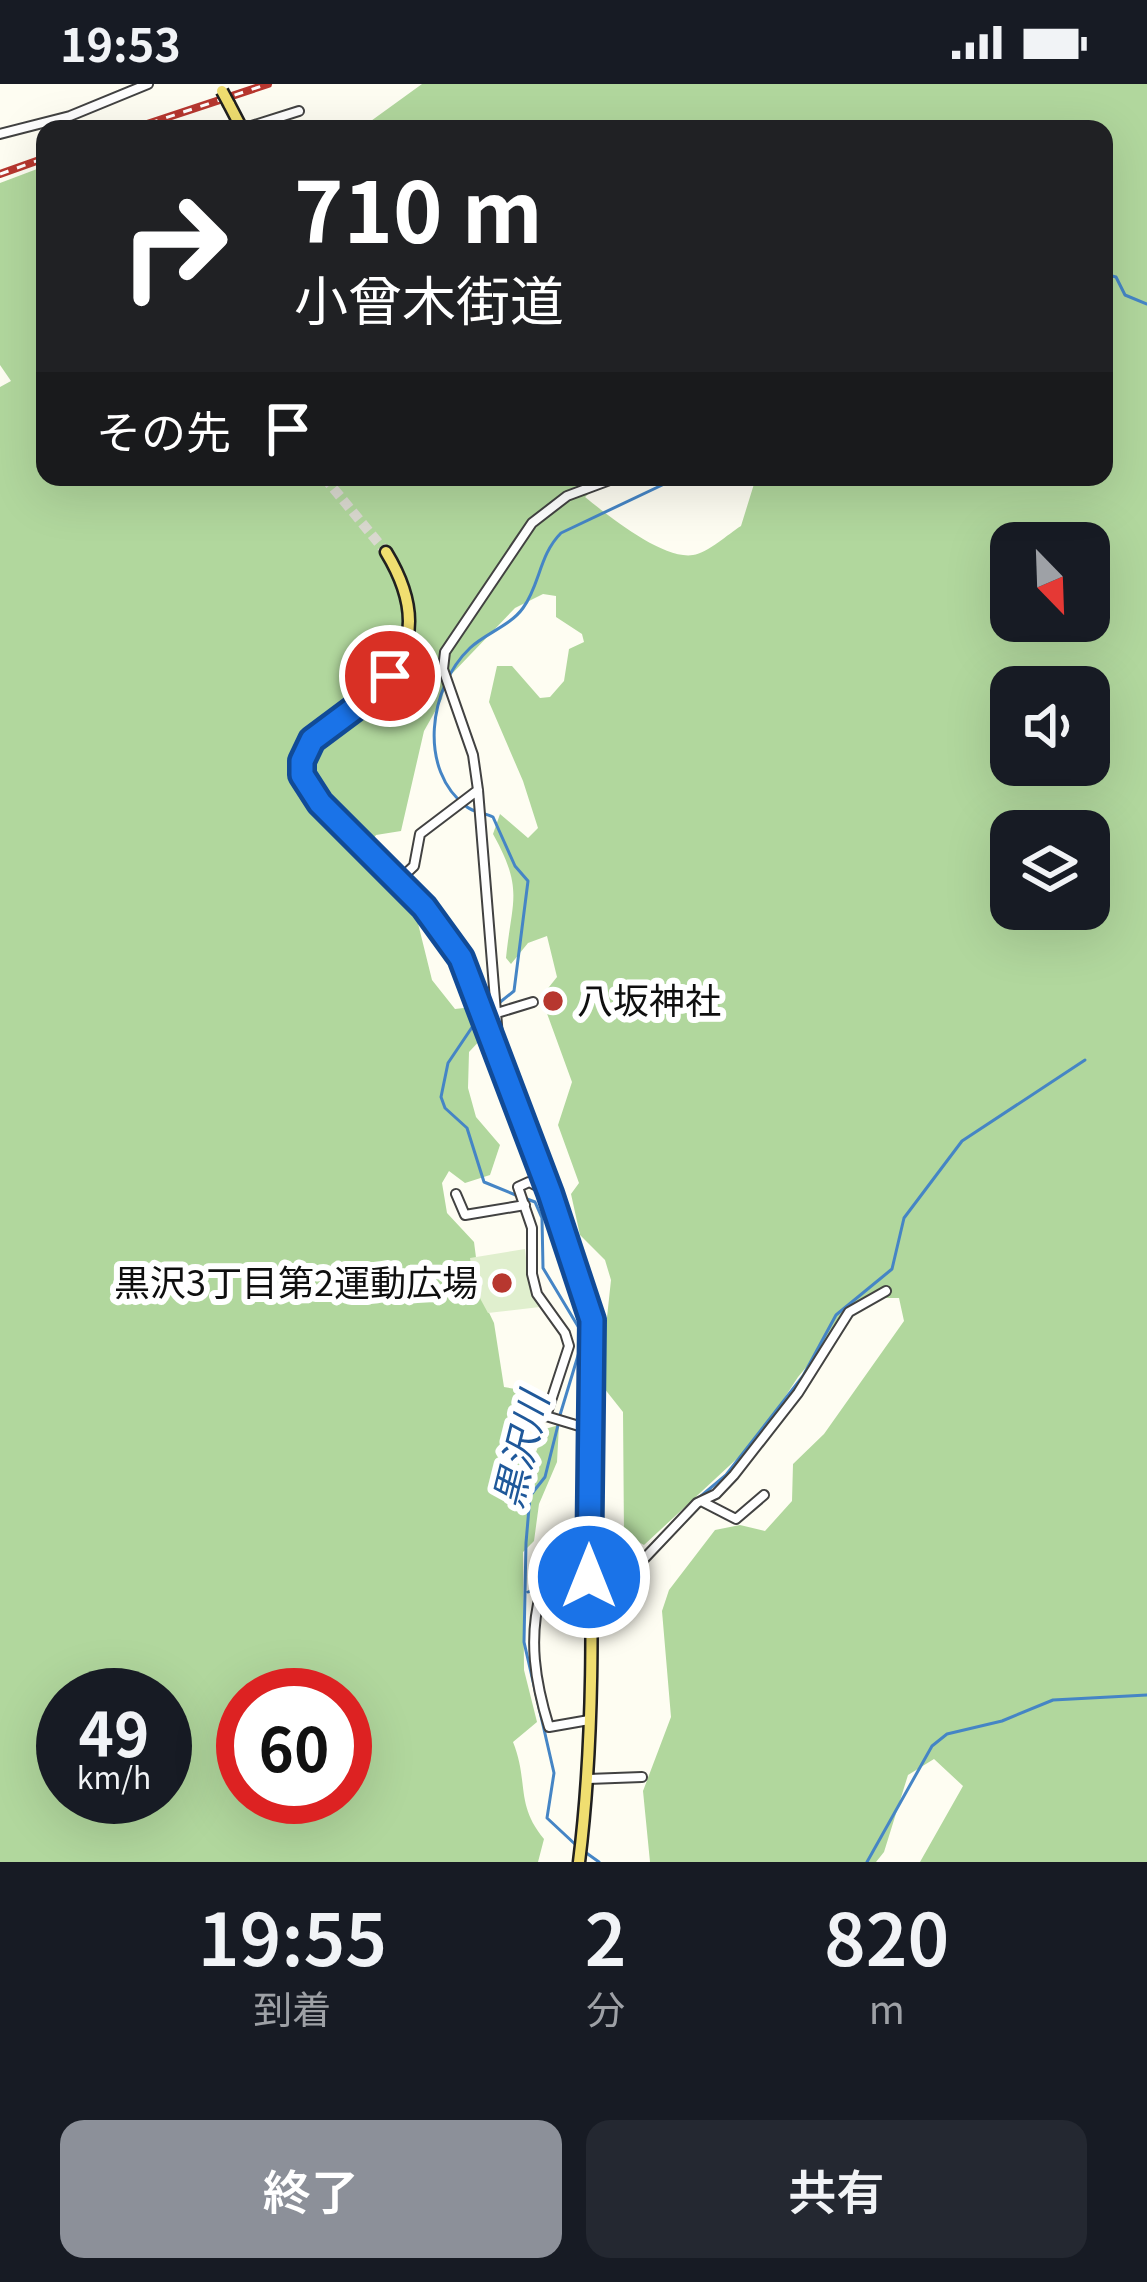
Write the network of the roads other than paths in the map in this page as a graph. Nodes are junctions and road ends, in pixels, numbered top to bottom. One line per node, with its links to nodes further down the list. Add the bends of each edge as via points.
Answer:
1 (148, 84): 4 (street)
2 (220, 87): 5 (main road, bridge)
3 (299, 111): 6 (street)
4 (54, 120)
5 (237, 120)
6 (270, 120)
7 (36, 125): 8 (street)
8 (0, 134)
9 (594, 486): 11 (street, via 532,523 445,652)
10 (386, 552): 12 (main road, via 402,578 409,628 399,662 375,693 312,740 302,775)
11 (478, 790): 12 (street, via 420,834 414,866); 14 (street)
12 (399, 880): 14 (main road, via 448,936)
13 (532, 1002): 14 (street)
14 (491, 1008): 15 (main road, via 499,1055)
15 (550, 1193): 17 (street, via 521,1184); 19 (main road, via 591,1306)
16 (456, 1194): 17 (street, via 465,1215)
17 (524, 1204): 19 (street, via 534,1283 568,1346 546,1416)
18 (886, 1291): 21 (street, via 849,1312 798,1393 734,1475)
19 (589, 1429): 22 (main road)
20 (764, 1495): 21 (street, via 736,1519)
21 (702, 1501): 22 (street, via 641,1562 604,1576)
22 (589, 1571): 23 (main road); 23 (street, via 542,1592 532,1622 549,1727)
23 (589, 1720): 25 (main road)
24 (641, 1777): 25 (street)
25 (588, 1779): 26 (main road)
26 (580, 1853)

